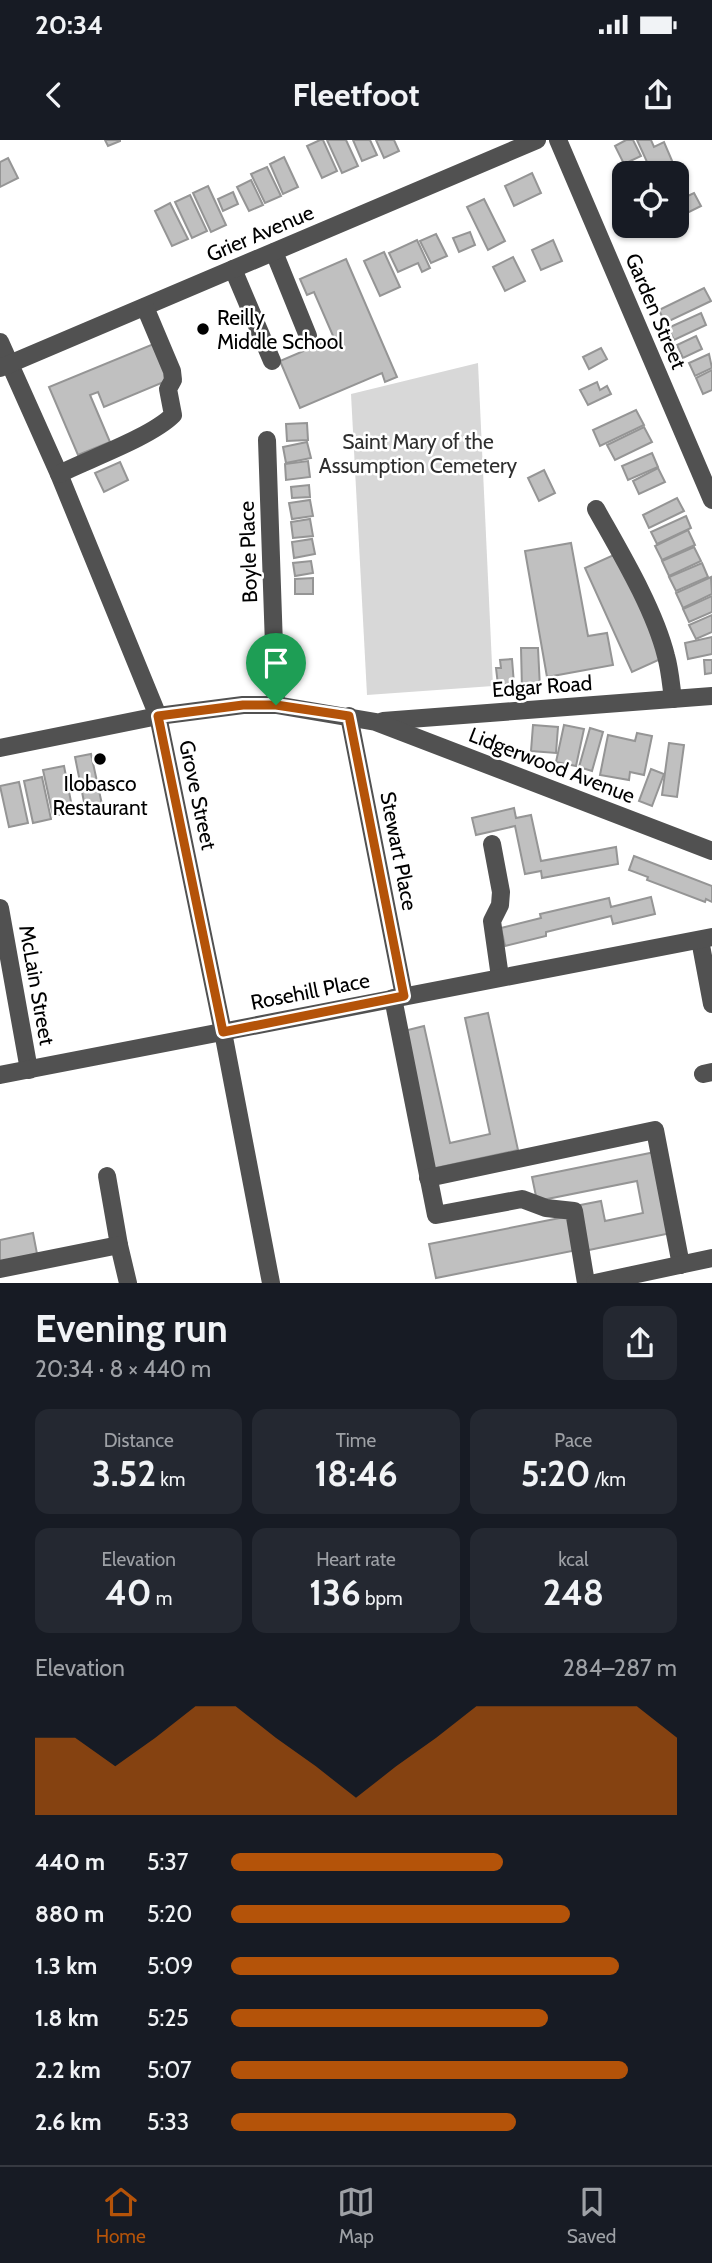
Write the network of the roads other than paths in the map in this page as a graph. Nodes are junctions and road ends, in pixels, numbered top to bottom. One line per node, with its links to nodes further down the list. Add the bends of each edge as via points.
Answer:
1 (537, 140): 3 (street, Grier Avenue)
2 (558, 140): 12 (street, Garden Street)
3 (274, 252): 4 (street, Grier Avenue); 6 (street)
4 (233, 269): 5 (street, Grier Avenue); 8 (street)
5 (145, 307): 9 (street, Grier Avenue); 11 (street, via 172,371 173,415 150,431)
6 (308, 336)
7 (0, 342): 9 (street, Grove Street)
8 (272, 361)
9 (5, 366): 11 (street, Grove Street)
10 (267, 440): 16 (street, Boyle Place)
11 (59, 474): 17 (street, Grove Street)
12 (712, 500)
13 (596, 509): 15 (street, via 663,644)
14 (712, 696): 15 (street, Edgar Road)
15 (673, 699): 19 (street, Edgar Road)
16 (276, 705): 17 (street); 18 (street)
17 (158, 716): 20 (street); 28 (street, Grove Street)
18 (349, 716): 19 (street); 26 (street, Stewart Place)
19 (376, 722): 22 (street, Lidgerwood Avenue)
20 (0, 748)
21 (492, 844): 25 (street, via 501,892 492,921)
22 (712, 851)
23 (0, 908): 29 (street, McLain Street)
24 (706, 938): 25 (street, Rosehill Place); 27 (street)
25 (500, 977): 26 (street, Rosehill Place)
26 (399, 997): 28 (street, Rosehill Place); 32 (street, Stewart Place)
27 (712, 1004)
28 (223, 1032): 29 (street, Rosehill Place); 38 (street, Grove Street)
29 (29, 1070): 30 (street, Rosehill Place)
30 (0, 1075)
31 (107, 1176): 33 (street)
32 (428, 1178): 35 (street, via 655,1130); 39 (street, Stewart Place, via 436,1215 522,1199 574,1211)
33 (119, 1245): 36 (street); 37 (street)
34 (712, 1258): 35 (street)
35 (681, 1265): 40 (street)
36 (0, 1269)
37 (128, 1283)
38 (271, 1283)
39 (586, 1283)
40 (595, 1283)

